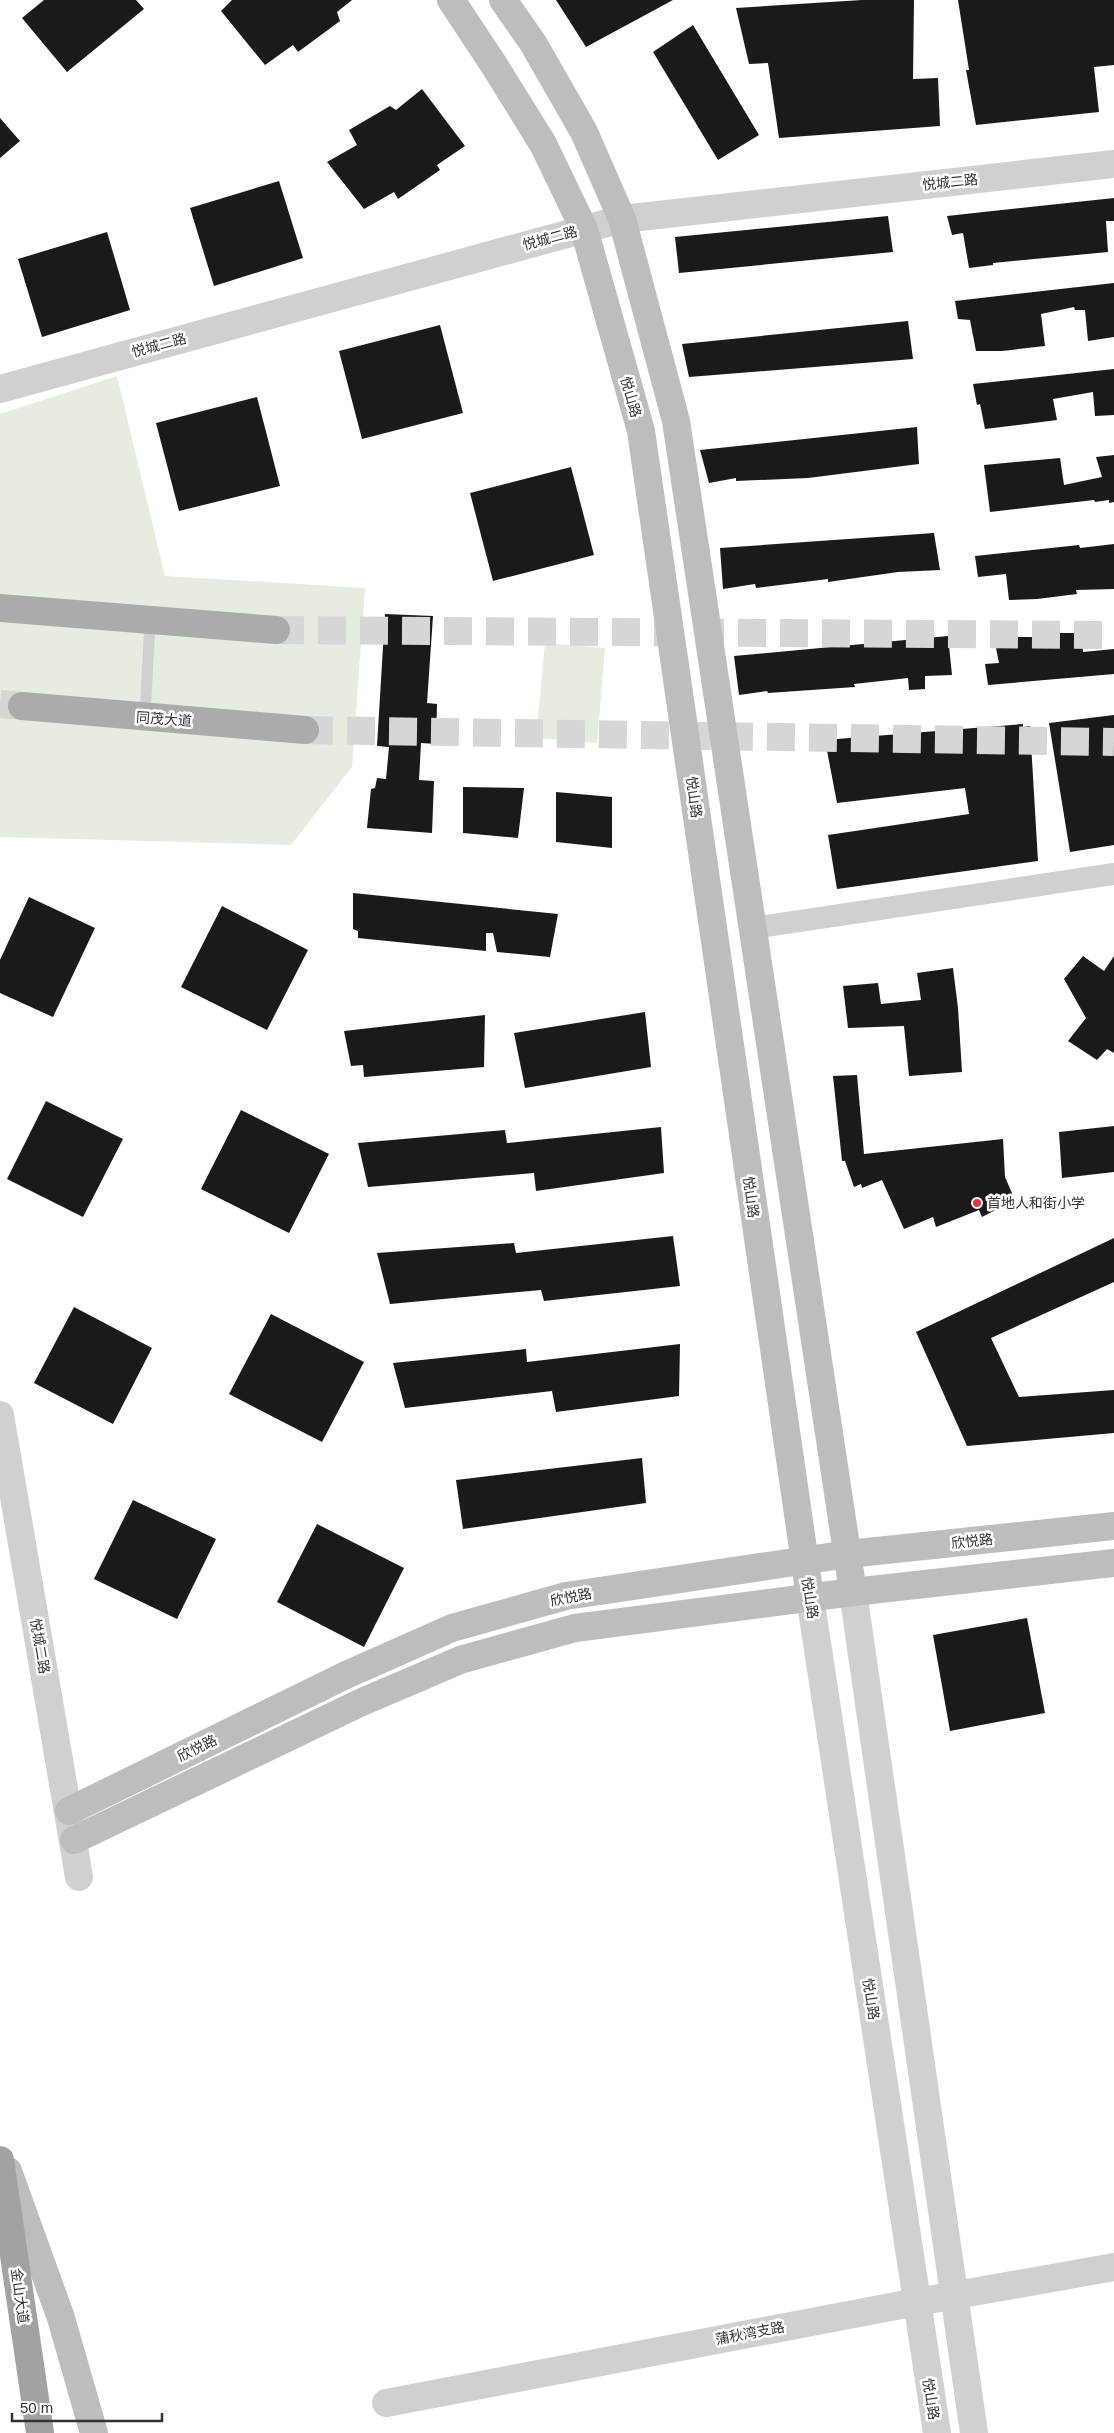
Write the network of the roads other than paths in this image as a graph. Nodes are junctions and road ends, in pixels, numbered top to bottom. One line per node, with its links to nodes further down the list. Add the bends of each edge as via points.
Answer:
1 (451, 0): 5 (main road, 悦山路, via 543,144)
2 (503, 0): 4 (main road, via 533,43 584,132)
3 (1114, 164): 4 (street, 悦城二路)
4 (622, 218): 5 (street, 悦城二路); 14 (main road, via 676,420)
5 (584, 229): 6 (street, 悦城二路); 18 (main road, 悦山路, via 641,431)
6 (0, 389)
7 (0, 608): 8 (main road)
8 (150, 621): 9 (main road); 11 (lane)
9 (276, 630)
10 (22, 706): 11 (main road, 同茂大道)
11 (145, 718): 12 (main road, 同茂大道)
12 (305, 730)
13 (1114, 874): 14 (street)
14 (753, 928): 17 (main road)
15 (0, 1415): 22 (street, 悦城二路)
16 (1114, 1526): 17 (main road, 欣悦路)
17 (848, 1554): 18 (main road, 欣悦路); 20 (main road)
18 (804, 1561): 21 (main road, 悦山路); 22 (main road, 欣悦路, via 566,1596 452,1628 346,1675)
19 (1114, 1563): 20 (main road)
20 (853, 1592): 21 (main road); 28 (street)
21 (810, 1597): 23 (main road, via 575,1628 460,1660 364,1701); 29 (street, 悦山路)
22 (69, 1811): 23 (street, 悦城二路)
23 (74, 1840): 24 (street, 悦城二路)
24 (79, 1877)
25 (0, 2148): 32 (main road, via 61,2318)
26 (0, 2160): 31 (highway, 金山大道)
27 (1114, 2267): 28 (street, 蒲秋湾支路)
28 (953, 2295): 29 (street, 蒲秋湾支路); 34 (street)
29 (917, 2302): 30 (street, 蒲秋湾支路); 33 (street, 悦山路)
30 (386, 2403)
31 (40, 2433)
32 (94, 2433)
33 (937, 2433)
34 (974, 2433)

